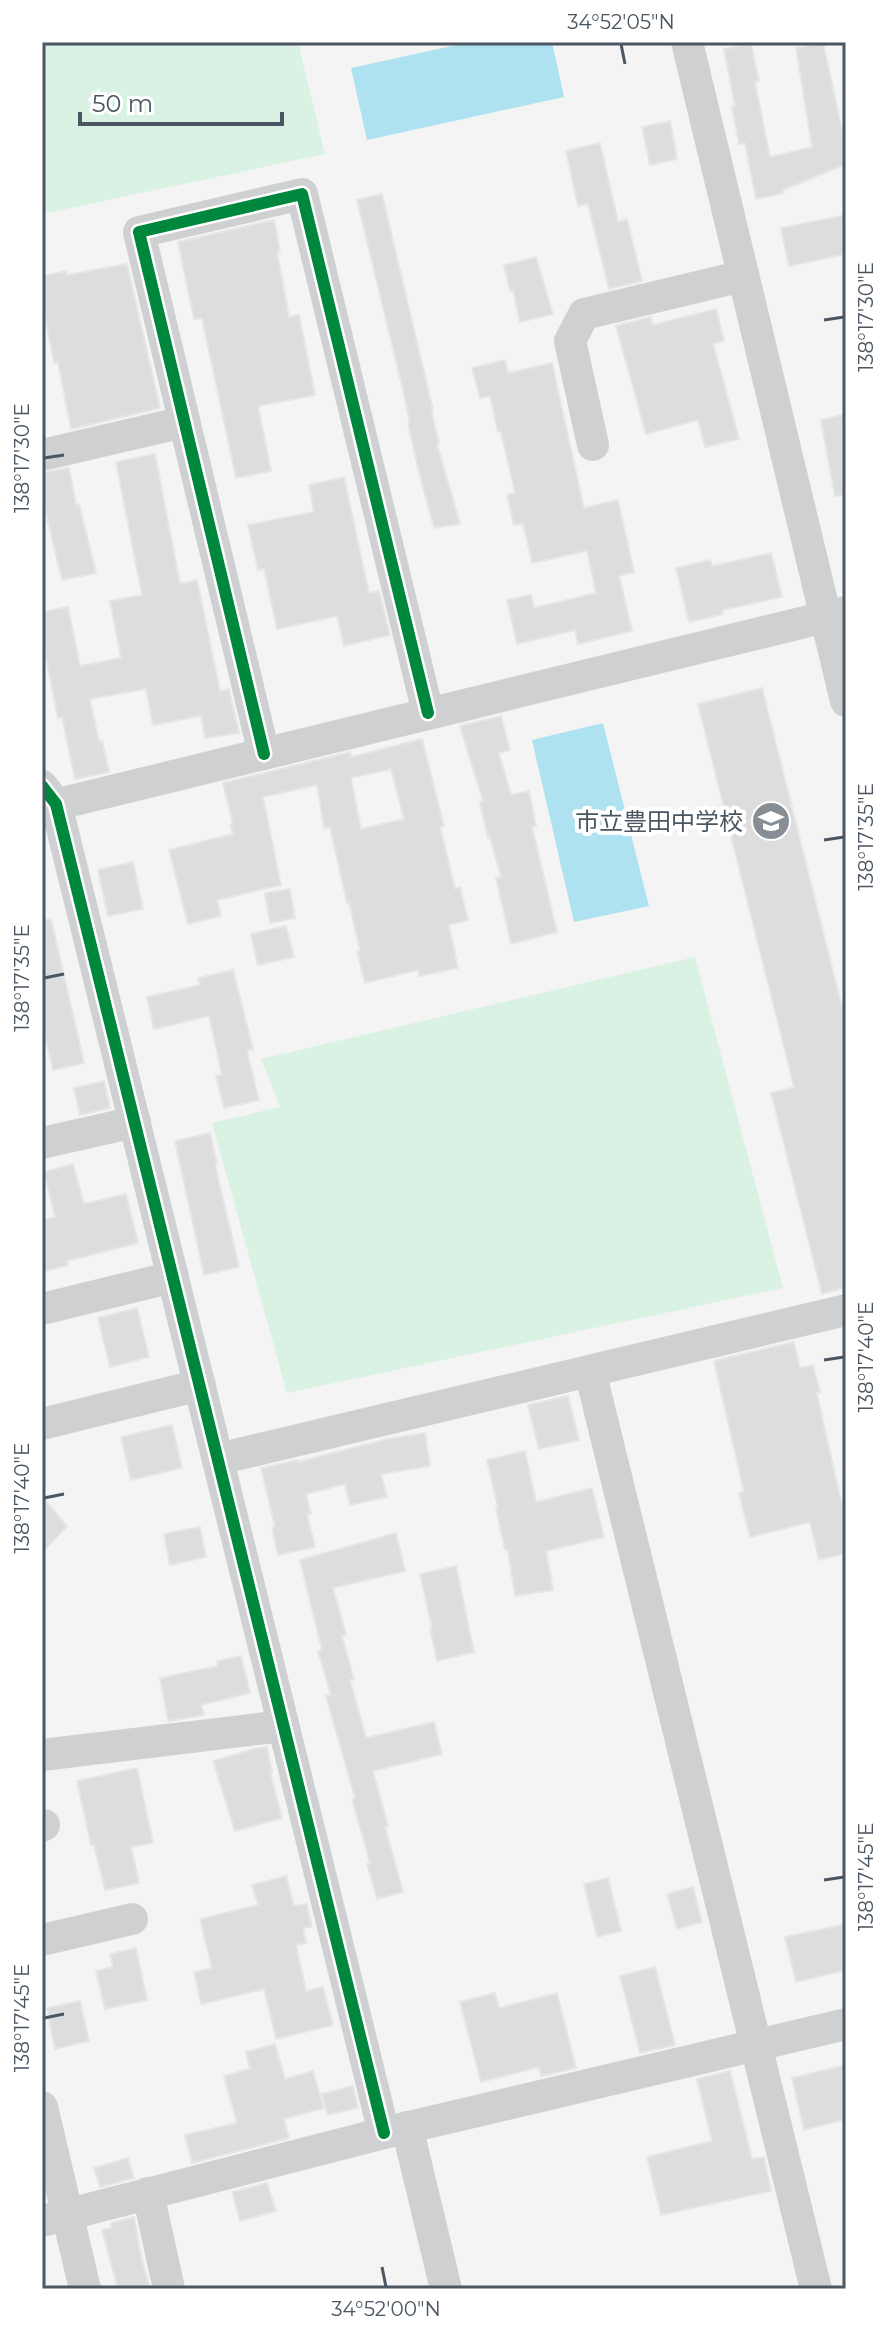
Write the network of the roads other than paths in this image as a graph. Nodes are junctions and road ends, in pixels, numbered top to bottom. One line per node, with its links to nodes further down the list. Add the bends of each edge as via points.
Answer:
1 (687, 42): 2 (street)
2 (743, 276): 4 (street, via 584,314 570,341); 6 (street)
3 (184, 422): 5 (street); 8 (street, via 139,232 302,194); 9 (street)
4 (593, 445)
5 (42, 455)
6 (836, 614): 7 (street); 8 (street)
7 (846, 701)
8 (428, 713): 9 (street)
9 (264, 754): 10 (street)
10 (47, 799): 11 (street)
11 (135, 1122): 12 (street); 13 (street)
12 (42, 1143)
13 (173, 1277): 14 (street); 17 (street)
14 (42, 1309)
15 (846, 1310): 16 (street)
16 (590, 1371): 19 (street); 25 (street)
17 (200, 1385): 18 (street); 19 (street)
18 (42, 1424)
19 (218, 1459): 20 (street)
20 (283, 1726): 21 (street); 27 (street)
21 (42, 1755)
22 (132, 1919): 23 (street)
23 (42, 1940)
24 (846, 2024): 25 (street)
25 (756, 2044): 27 (street); 33 (street)
26 (42, 2107): 29 (street)
27 (395, 2130): 28 (street); 32 (street)
28 (148, 2193): 29 (street); 31 (street)
29 (55, 2218): 30 (street)
30 (85, 2289)
31 (169, 2289)
32 (446, 2289)
33 (816, 2289)

